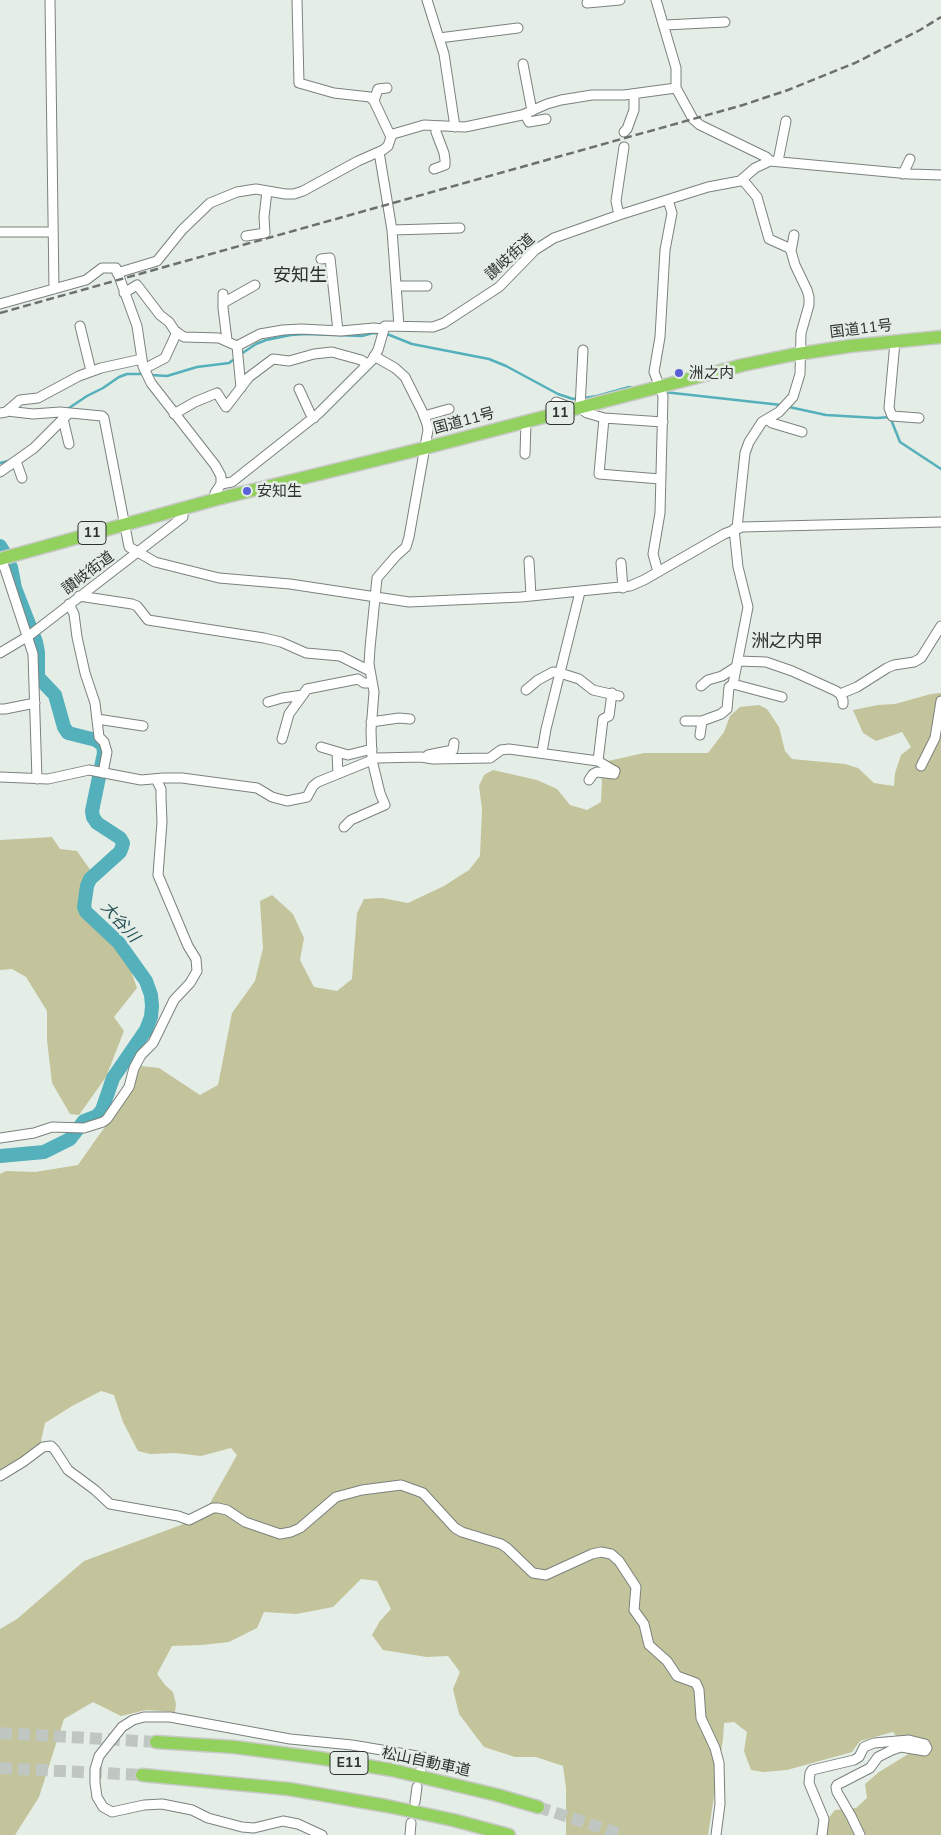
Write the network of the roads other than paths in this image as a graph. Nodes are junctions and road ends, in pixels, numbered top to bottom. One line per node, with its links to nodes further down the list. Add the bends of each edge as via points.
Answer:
1 (50, 0): 37 (street)
2 (297, 0): 15 (street, via 299,83 334,93 370,97)
3 (427, 0): 10 (street)
4 (620, 0): 6 (street)
5 (656, 0): 8 (street)
6 (587, 2)
7 (725, 22): 8 (street)
8 (665, 26): 13 (street, via 676,68)
9 (518, 28): 10 (street)
10 (439, 38): 20 (street, via 446,61)
11 (523, 64): 16 (street)
12 (387, 88): 15 (street, via 378,89)
13 (676, 88): 14 (street); 26 (street, via 696,124)
14 (634, 94): 16 (street, via 560,100); 21 (street, via 634,110)
15 (374, 101): 22 (street)
16 (528, 112): 17 (street, via 529,122); 20 (street)
17 (546, 119)
18 (786, 121): 26 (street)
19 (436, 126): 20 (street); 22 (street, via 424,125); 27 (street, via 445,165)
20 (455, 127)
21 (624, 132)
22 (391, 137): 24 (street, via 388,146)
23 (624, 147): 33 (street, via 616,201)
24 (379, 152): 31 (street, via 303,191 294,194); 35 (street)
25 (910, 158): 28 (street)
26 (774, 161): 28 (street); 30 (street, 讃岐街道, via 755,168)
27 (434, 169)
28 (903, 174): 29 (street)
29 (941, 175)
30 (742, 180): 32 (street, 讃岐街道); 40 (street, via 757,197 769,239)
31 (267, 191): 39 (street, via 265,232); 42 (street, via 244,190 210,203 157,261)
32 (668, 200): 33 (street, 讃岐街道); 65 (street, via 672,213 665,250 660,337 654,372)
33 (619, 215): 50 (street, 讃岐街道, via 544,243 498,287 444,323 433,327)
34 (460, 228): 35 (street)
35 (392, 230): 44 (street)
36 (0, 232): 37 (street)
37 (53, 232): 46 (street)
38 (794, 235): 40 (street)
39 (246, 236)
40 (792, 251): 59 (street, via 809,297)
41 (321, 259): 52 (street, via 330,258)
42 (117, 273): 46 (street, via 116,268 102,268 86,280); 47 (street)
43 (255, 285): 55 (street, via 223,298)
44 (397, 286): 45 (street); 50 (street)
45 (427, 286)
46 (54, 289): 48 (street)
47 (124, 293): 53 (street, via 137,285); 61 (street, via 137,326)
48 (0, 304)
49 (80, 326): 64 (street)
50 (399, 326): 51 (street, 讃岐街道, via 385,326)
51 (383, 329): 52 (street, 讃岐街道); 60 (street)
52 (338, 331): 57 (street, 讃岐街道, via 283,330 260,334)
53 (177, 332): 55 (street, via 184,337); 63 (street, via 165,358)
54 (941, 337): 56 (highway, 国道11号 / 11)
55 (226, 340): 57 (street)
56 (895, 342): 59 (highway, 国道11号 / 11); 78 (street, via 889,408 892,416)
57 (237, 346): 66 (street)
58 (582, 350): 69 (street)
59 (800, 353): 65 (highway, 国道11号 / 11); 77 (street, via 800,374 793,397)
60 (374, 356): 62 (street); 74 (street, via 405,377)
61 (142, 359): 63 (street); 64 (street)
62 (367, 364): 66 (street, via 332,352 294,361 272,359); 75 (street)
63 (144, 369): 72 (street)
64 (91, 371): 71 (street, via 38,398 20,400)
65 (659, 387): 69 (highway, 国道11号 / 11); 80 (street, via 663,396)
66 (240, 388): 72 (street, via 226,407 217,393)
67 (299, 389): 75 (street)
68 (556, 402): 69 (street)
69 (577, 408): 76 (street); 79 (highway, 国道11号 / 11)
70 (450, 409): 74 (street)
71 (3, 412): 73 (street)
72 (174, 414): 89 (street, via 215,465 222,476)
73 (66, 416): 82 (street); 85 (street); 93 (street, via 98,414 104,418)
74 (424, 416): 83 (street, via 428,430)
75 (314, 418): 89 (street, via 232,482)
76 (604, 418): 80 (street); 88 (street, via 599,474)
77 (767, 418): 81 (street, via 772,423); 94 (street, via 754,432 745,453)
78 (919, 418)
79 (526, 422): 83 (highway, 国道11号 / 11); 84 (street)
80 (663, 422): 88 (street)
81 (802, 432)
82 (69, 444)
83 (425, 448): 90 (highway, 国道11号 / 11); 104 (street, via 410,537 406,547 377,578)
84 (525, 454)
85 (16, 461): 86 (street); 87 (street)
86 (0, 472)
87 (22, 478)
88 (660, 479): 99 (street, via 660,513 654,554)
89 (221, 484): 90 (street, via 215,493)
90 (217, 499): 91 (highway, 国道11号 / 11)
91 (183, 508): 93 (highway, 国道11号 / 11); 95 (street, 讃岐街道, via 183,517)
92 (941, 522): 94 (street)
93 (124, 524): 95 (street, via 129,547); 96 (highway, 国道11号 / 11)
94 (736, 529): 99 (street); 109 (street, via 738,567 748,607)
95 (139, 552): 102 (street, 讃岐街道); 104 (street, via 155,562 219,578 290,584)
96 (0, 558): 107 (street)
97 (529, 561): 103 (street)
98 (621, 563): 100 (street)
99 (658, 572): 100 (street)
100 (623, 588): 101 (street)
101 (580, 592): 103 (street); 111 (street)
102 (79, 596): 105 (street, 讃岐街道); 110 (street, via 132,604 148,620 281,642 306,653 340,656)
103 (531, 596): 104 (street, via 422,602)
104 (376, 597): 110 (street)
105 (69, 604): 107 (street, 讃岐街道); 124 (street)
106 (941, 626): 116 (street, via 921,658 894,665)
107 (31, 634): 108 (street, 讃岐街道); 121 (street)
108 (0, 653)
109 (737, 664): 113 (street); 114 (street); 116 (street, via 766,662)
110 (370, 671): 112 (street)
111 (560, 673): 115 (street, via 553,672); 136 (street); 139 (street, via 579,679 593,690 616,695 609,716 603,719)
112 (372, 683): 117 (street, via 358,679 307,689); 128 (street)
113 (733, 684): 118 (street); 127 (street, via 729,687 725,712)
114 (701, 686)
115 (526, 690)
116 (840, 694): 122 (street)
117 (303, 695): 120 (street); 131 (street, via 290,714)
118 (782, 697)
119 (941, 701): 140 (street, via 935,738)
120 (268, 702)
121 (35, 703): 123 (street); 144 (street)
122 (843, 704)
123 (0, 708)
124 (97, 719): 129 (street); 141 (street, via 99,737 108,752)
125 (410, 719): 128 (street)
126 (684, 721): 127 (street)
127 (702, 721): 130 (street)
128 (371, 722): 134 (street)
129 (143, 726)
130 (700, 735)
131 (282, 739)
132 (454, 743): 137 (street, via 453,750 429,754)
133 (321, 747): 135 (street)
134 (372, 749): 135 (street, via 348,755); 138 (street)
135 (337, 752): 142 (street)
136 (542, 752): 137 (street, via 509,749 501,750 490,758); 139 (street)
137 (426, 758): 138 (street)
138 (372, 760): 142 (street); 147 (street, via 385,804 351,820)
139 (598, 761): 146 (street, via 615,772 596,772)
140 (921, 766)
141 (103, 773): 144 (street, via 89,770); 145 (street)
142 (338, 774): 145 (street, via 313,786 307,797 287,802 258,788 182,778)
143 (0, 777): 144 (street)
144 (37, 779)
145 (156, 779): 148 (street, via 161,789 162,822 158,875 196,959 197,971 174,1000 158,1036 141,1055 128,1087 108,1119 84,1128 52,1127)
146 (589, 780)
147 (344, 827)
148 (0, 1138)
149 (0, 1476): 160 (street, via 43,1447 51,1446 68,1470 110,1504 189,1520 218,1508 280,1534 300,1528 336,1497 400,1485 423,1494 455,1528 507,1548 533,1573 546,1574 592,1554 611,1554 636,1587 634,1610 644,1624 649,1645 667,1661 677,1676 696,1683 700,1690 701,1718 719,1763 720,1804)
150 (156, 1742): 155 (highway, 松山自動車道 / E11, via 234,1747 392,1770)
151 (421, 1769): 157 (street, via 423,1757 161,1717 144,1717 122,1727 100,1756 95,1769 97,1797 112,1812 144,1804 162,1804 192,1810 242,1828 283,1821)
152 (142, 1775): 159 (highway, E11, via 289,1789 387,1806)
153 (417, 1787): 154 (street)
154 (415, 1802)
155 (538, 1807)
156 (411, 1823): 158 (street)
157 (322, 1835)
158 (410, 1835)
159 (509, 1835)
160 (716, 1835)
161 (822, 1835): 162 (street, via 824,1819 809,1783 812,1770 854,1760 864,1747 874,1743 909,1740 925,1744 927,1748 924,1751 901,1746 892,1750 878,1757 870,1768 837,1785 837,1792)
162 (860, 1835)

